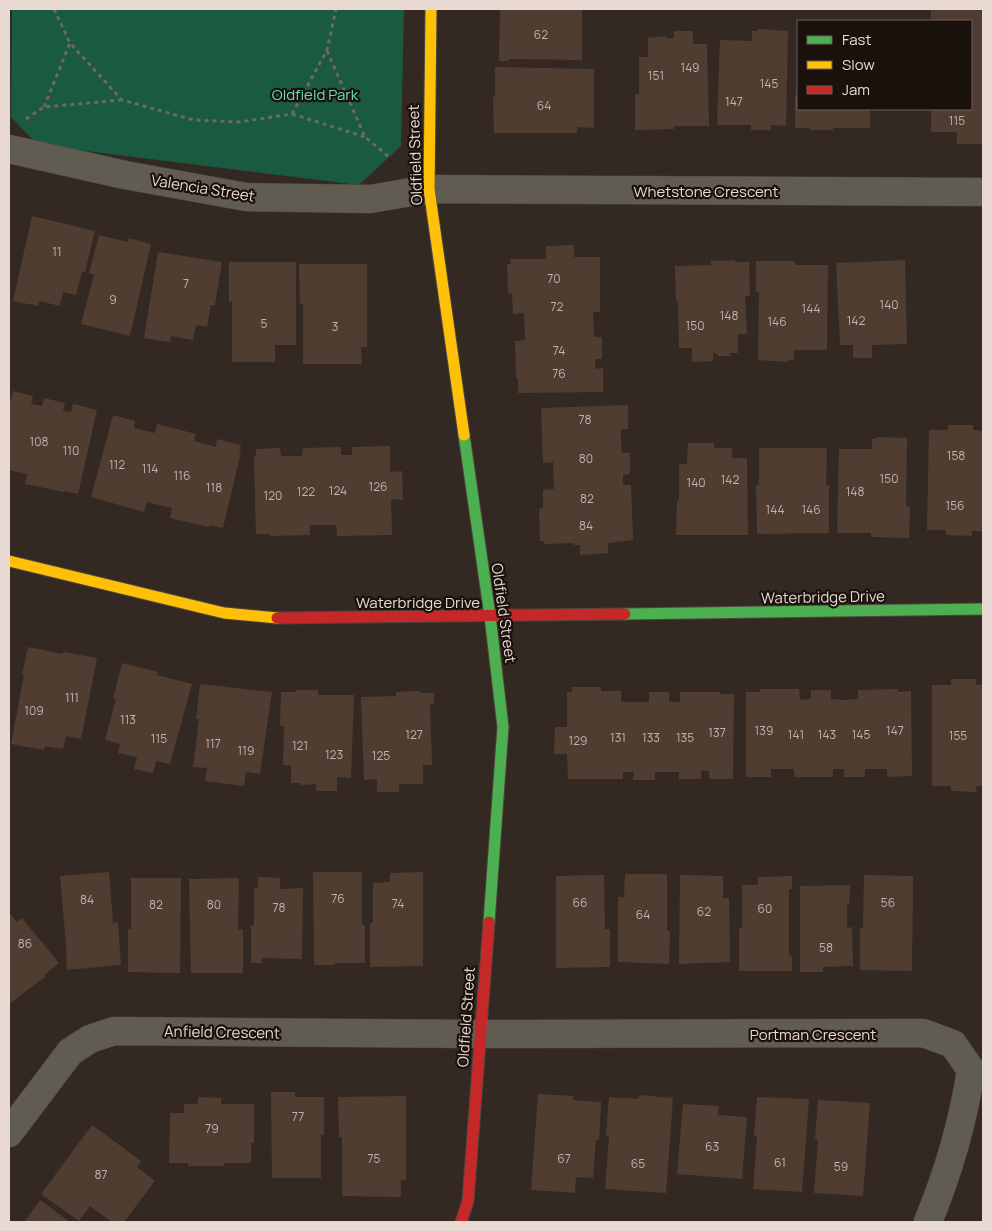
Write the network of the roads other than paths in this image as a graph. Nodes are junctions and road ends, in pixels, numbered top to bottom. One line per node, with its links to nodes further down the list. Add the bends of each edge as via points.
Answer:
1 (431, 9): 3 (street, Oldfield Street)
2 (9, 149): 3 (street, Valencia Street, via 246,197 370,198)
3 (429, 189): 4 (street, Whetstone Crescent); 7 (street, Oldfield Street)
4 (983, 192)
5 (9, 562): 7 (street, Waterbridge Drive, via 224,614 268,618)
6 (983, 609): 7 (street, Waterbridge Drive)
7 (490, 616): 8 (street, Oldfield Street, via 503,727)
8 (480, 1034): 9 (street, Anfield Crescent, via 114,1031 90,1039 70,1052); 10 (street, Oldfield Street, via 468,1201); 11 (street, Portman Crescent, via 923,1033 953,1044 971,1070 966,1106 944,1183)
9 (9, 1133)
10 (461, 1222)
11 (928, 1222)

